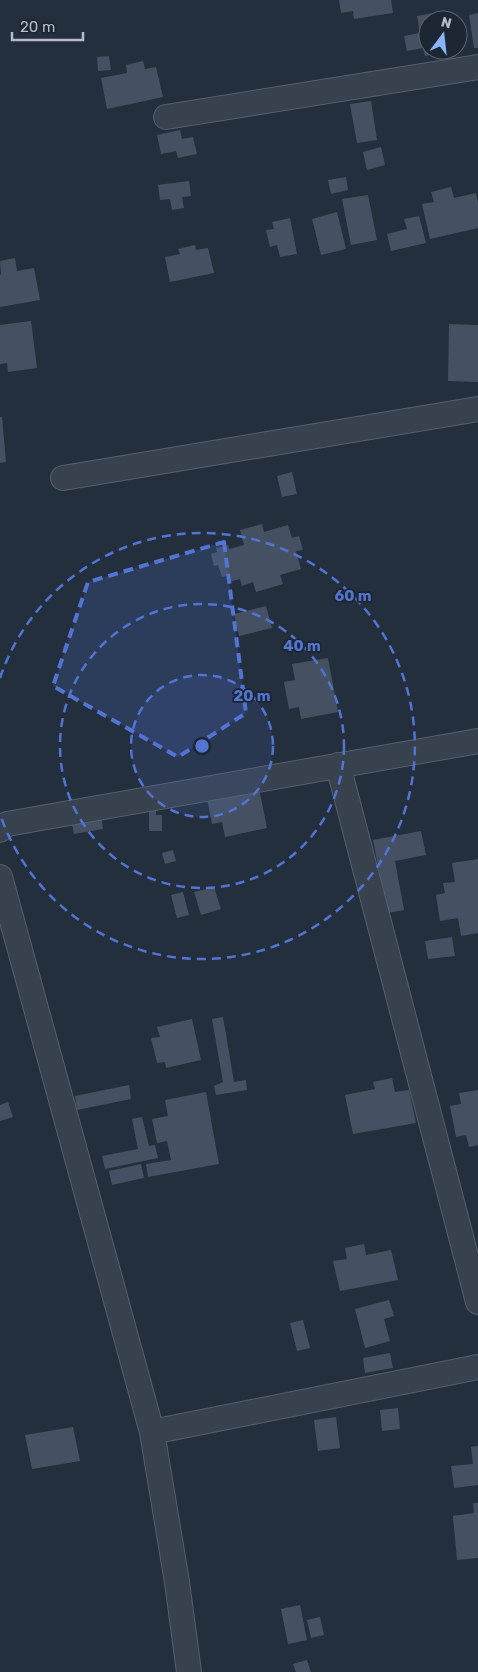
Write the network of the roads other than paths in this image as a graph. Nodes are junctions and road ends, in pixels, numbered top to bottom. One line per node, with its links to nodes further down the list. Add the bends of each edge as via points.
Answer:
1 (478, 67): 2 (street)
2 (166, 117)
3 (478, 409): 4 (street)
4 (63, 478)
5 (478, 740): 6 (street)
6 (338, 765): 7 (street, via 7,824); 9 (street)
7 (0, 830)
8 (0, 877): 11 (street)
9 (478, 1302)
10 (478, 1367): 11 (street)
11 (152, 1432): 12 (street)
12 (189, 1672)

